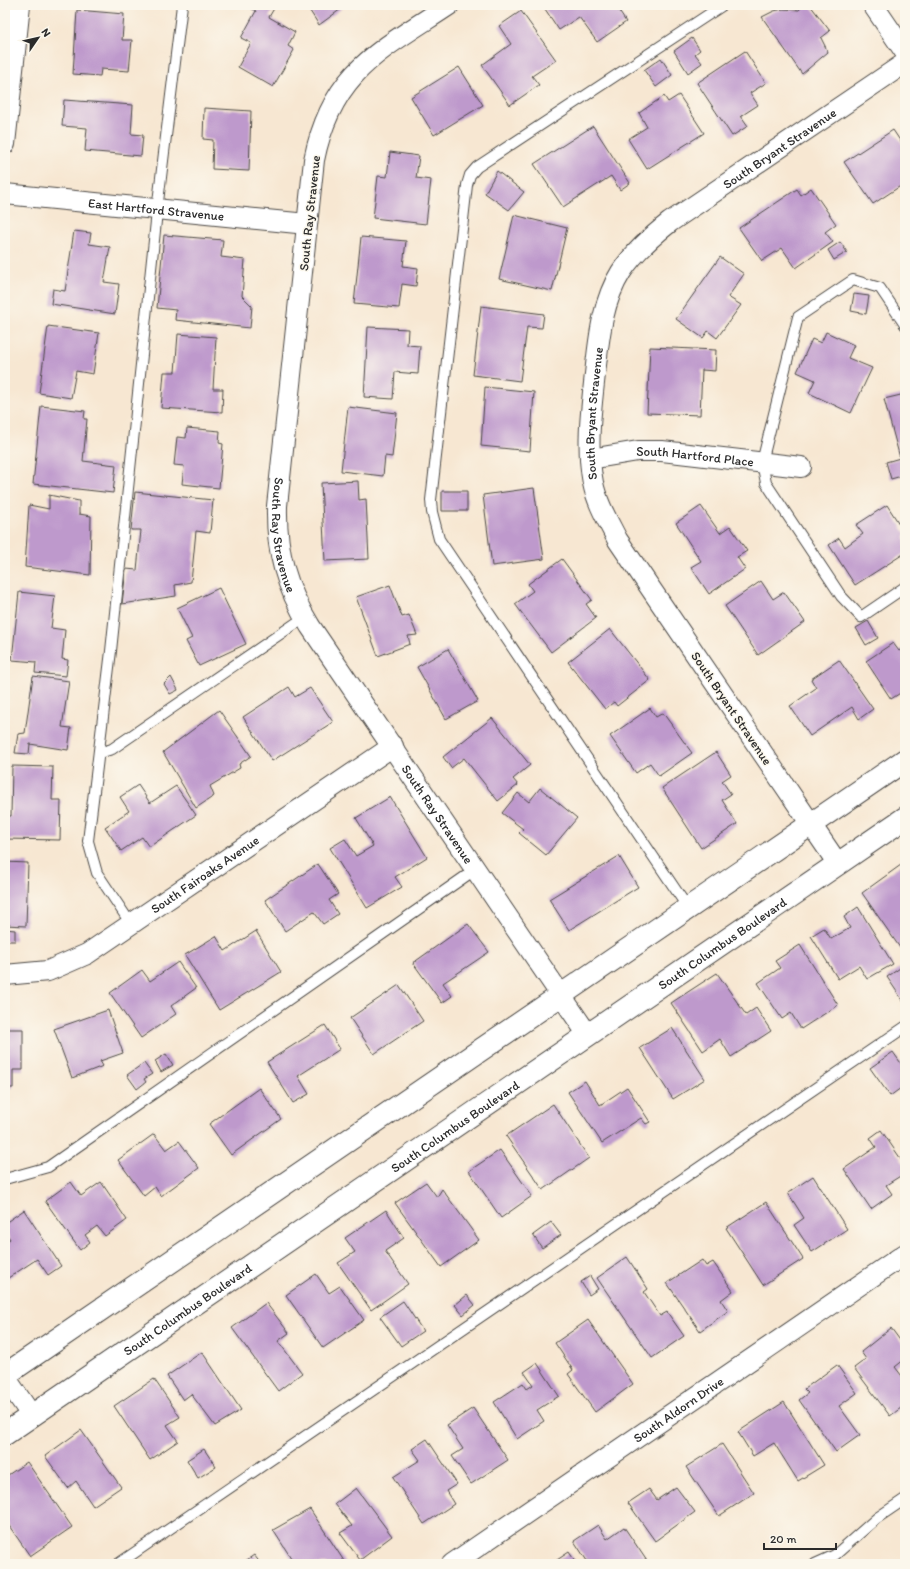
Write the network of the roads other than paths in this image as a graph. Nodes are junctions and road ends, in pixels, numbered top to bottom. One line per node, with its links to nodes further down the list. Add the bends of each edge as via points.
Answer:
1 (20, 5): 8 (street)
2 (182, 5): 10 (lane)
3 (449, 5): 11 (street, South Ray Stravenue, via 359,68 337,97 318,141)
4 (723, 5): 25 (lane, via 477,167 470,175 432,500 432,512 439,539)
5 (873, 5): 6 (street)
6 (905, 52)
7 (905, 63): 13 (street, South Bryant Stravenue, via 670,222 633,255 620,273 603,317 590,420)
8 (5, 144)
9 (5, 194): 10 (street, East Hartford Stravenue)
10 (157, 209): 11 (street, East Hartford Stravenue); 19 (lane)
11 (307, 224): 17 (street, South Ray Stravenue, via 276,526 283,568)
12 (905, 325): 14 (lane, via 880,288 854,280 798,317)
13 (590, 459): 14 (street, South Hartford Place, via 662,451); 22 (street, South Bryant Stravenue, via 593,484 599,503 617,539)
14 (762, 462): 15 (street, South Hartford Place); 16 (lane, via 766,483 841,596 861,617)
15 (801, 467)
16 (905, 587)
17 (304, 617): 18 (street, South Ray Stravenue); 19 (lane, via 112,749)
18 (393, 746): 24 (street, South Ray Stravenue); 26 (street, South Fairoaks Avenue)
19 (99, 753): 26 (lane, via 88,841 97,873)
20 (905, 760): 22 (street)
21 (905, 818): 23 (street, South Columbus Boulevard)
22 (811, 824): 23 (street, South Bryant Stravenue); 25 (street)
23 (838, 864): 30 (street, South Columbus Boulevard)
24 (476, 869): 28 (street, South Ray Stravenue); 31 (lane, via 48,1167)
25 (688, 908): 28 (street)
26 (131, 924): 27 (street, South Fairoaks Avenue, via 87,954 68,963 48,971)
27 (5, 975)
28 (561, 995): 30 (street, South Ray Stravenue); 33 (street)
29 (905, 1027): 37 (lane)
30 (588, 1035): 34 (street, South Columbus Boulevard)
31 (5, 1179)
32 (905, 1254): 38 (street, South Aldorn Drive)
33 (5, 1376): 34 (street)
34 (32, 1416): 35 (street, South Columbus Boulevard)
35 (5, 1434)
36 (905, 1499): 39 (lane, via 877,1518 835,1555)
37 (118, 1564)
38 (452, 1564)
39 (815, 1564)

